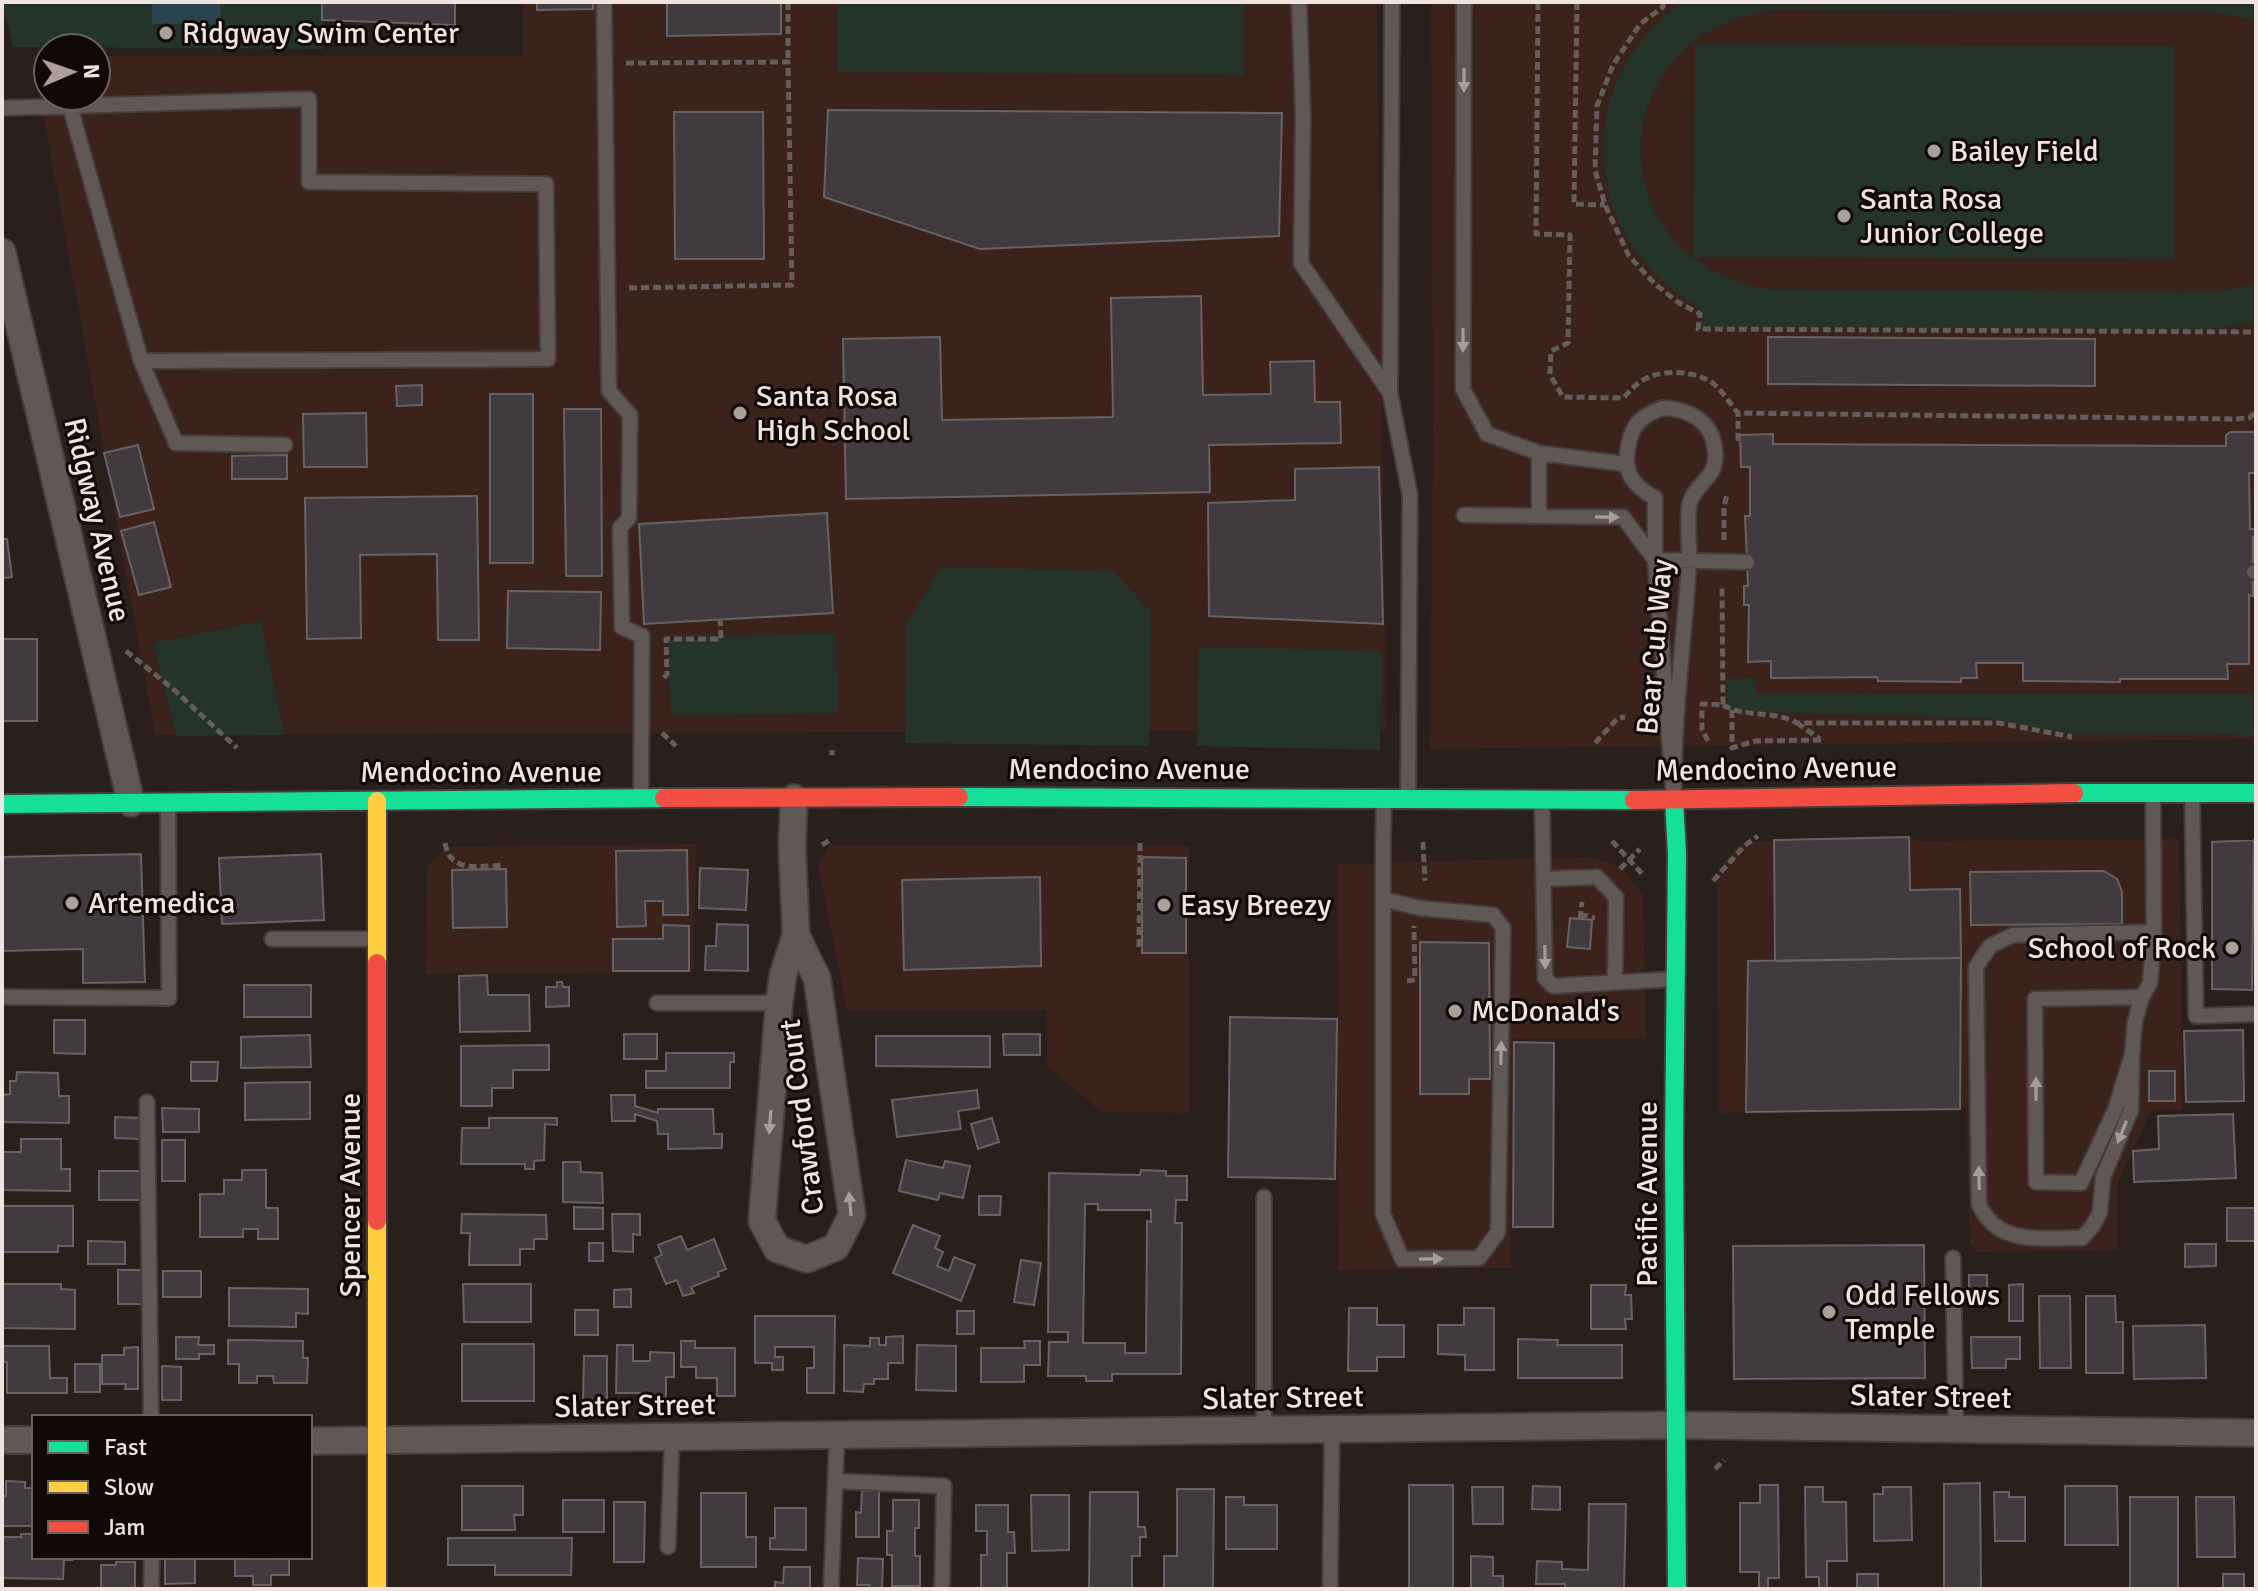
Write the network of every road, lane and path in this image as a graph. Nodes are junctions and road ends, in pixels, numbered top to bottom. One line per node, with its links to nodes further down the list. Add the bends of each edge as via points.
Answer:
1 (604, 2): 10 (lane)
2 (788, 2): 9 (path)
3 (1299, 2): 20 (lane, via 1301,263)
4 (1392, 2): 20 (lane)
5 (1464, 2): 25 (lane, one-way to 25, via 1463,389 1487,434)
6 (1538, 2): 22 (path, via 1536,234 1570,235 1568,343 1551,351 1550,375 1562,399 1623,398 1651,376 1691,374 1713,384)
7 (1577, 2): 15 (path, via 1574,204)
8 (1663, 2): 15 (path, via 1640,24 1613,65 1597,106 1595,170)
9 (788, 62): 10 (path); 17 (path, via 792,285)
10 (605, 63): 17 (lane)
11 (112, 105): 19 (lane, via 309,99 309,182 546,184 548,359)
12 (32, 107): 13 (lane)
13 (2, 108)
14 (72, 112): 19 (lane)
15 (1605, 205): 18 (path, via 1629,256 1655,284 1700,314 1698,329)
16 (2, 252): 58 (street, Ridgway Avenue)
17 (608, 288): 55 (lane, via 609,391 630,415 629,518 620,528 622,627 642,636)
18 (2256, 332)
19 (141, 361): 23 (lane, via 176,443)
20 (1390, 393): 51 (lane, via 1410,495)
21 (2256, 412): 22 (path, via 2235,419)
22 (1738, 413): 24 (path)
23 (285, 445)
24 (1738, 445)
25 (1539, 453): 26 (lane); 29 (lane)
26 (1625, 464): 31 (lane, Bear Cub Way, via 1630,478 1655,498); 32 (lane, Bear Cub Way, via 1631,430 1663,408 1692,414 1711,434 1715,462 1690,502)
27 (1727, 495): 30 (path)
28 (1464, 515): 29 (lane)
29 (1539, 516): 31 (lane, one-way to 31, via 1623,517)
30 (1723, 545)
31 (1655, 560): 32 (lane); 56 (lane, Bear Cub Way)
32 (1689, 561): 33 (lane); 56 (lane, Bear Cub Way, via 1673,739)
33 (1747, 562)
34 (1722, 585): 38 (path)
35 (720, 619): 37 (path, via 721,639 666,639 667,674)
36 (126, 651): 47 (path)
37 (658, 687)
38 (1723, 705): 39 (path); 44 (path, via 1702,704 1702,729)
39 (1732, 710): 41 (path, via 1784,716); 41 (path, via 1732,748 1755,741 1821,740)
40 (1625, 717): 45 (path)
41 (1797, 723): 43 (path, via 1999,723)
42 (659, 730): 46 (path)
43 (2072, 737)
44 (1708, 741)
45 (1595, 743)
46 (676, 746)
47 (237, 748)
48 (2256, 793): 50 (main road, Mendocino Avenue)
49 (2153, 794): 50 (main road, Mendocino Avenue); 56 (main road, Mendocino Avenue); 80 (lane)
50 (2192, 794): 92 (lane, via 2196,1016)
51 (1408, 797): 53 (main road, Mendocino Avenue); 54 (main road, Mendocino Avenue)
52 (794, 798): 53 (main road, Mendocino Avenue); 55 (main road, Mendocino Avenue); 81 (street, Crawford Court)
53 (1384, 798): 76 (lane)
54 (1542, 798): 56 (main road, Mendocino Avenue); 72 (lane)
55 (641, 799): 57 (main road, Mendocino Avenue)
56 (1674, 800): 85 (main road, Pacific Avenue)
57 (377, 801): 59 (main road, Mendocino Avenue); 83 (main road, Spencer Avenue)
58 (131, 803): 59 (main road, Mendocino Avenue); 60 (main road, Mendocino Avenue)
59 (168, 803): 88 (lane, via 169,998)
60 (2, 804)
61 (1758, 836): 74 (path)
62 (832, 839): 67 (path)
63 (1612, 841): 69 (path)
64 (1140, 842): 84 (path)
65 (1423, 842): 73 (path)
66 (445, 843): 70 (path, via 452,861 461,867)
67 (822, 845)
68 (1640, 849): 69 (path)
69 (1630, 860): 71 (path); 75 (path, via 1643,874)
70 (504, 865)
71 (1620, 869)
72 (1543, 879): 87 (lane, via 1597,877 1616,897); 87 (lane, one-way to 87, via 1545,978 1553,986)
73 (1425, 881)
74 (1713, 881)
75 (1645, 886)
76 (1383, 899): 76 (lane, one-way to 76, via 1383,1214 1402,1259 1479,1258 1498,1232 1503,928 1493,915)
77 (1582, 902): 78 (path)
78 (1580, 919)
79 (1414, 925): 86 (path, via 1415,980)
80 (2154, 932): 89 (lane, via 2150,983); 93 (lane, one-way to 80, via 2131,1110 2103,1177 2100,1212 2092,1227 2082,1238 2013,1236 1990,1224 1979,1204 1976,967 1990,946 2013,935)
81 (796, 935): 91 (street, Crawford Court); 91 (street, Crawford Court, one-way to 81, via 762,1221 777,1249 807,1259 836,1247 852,1215 817,978)
82 (272, 939): 83 (lane)
83 (378, 939): 108 (main road, Spencer Avenue)
84 (1139, 947)
85 (1677, 979): 87 (lane); 98 (main road, Pacific Avenue)
86 (1407, 981)
87 (1615, 981)
88 (2, 997)
89 (2142, 997): 93 (lane); 93 (lane, one-way to 89, via 2115,1110 2081,1183 2036,1182 2035,999)
90 (657, 1003): 91 (lane)
91 (779, 1003)
92 (2256, 1014)
93 (2132, 1055)
94 (147, 1102): 97 (lane)
95 (1264, 1197): 101 (lane)
96 (1953, 1258): 100 (lane)
97 (151, 1415)
98 (1675, 1425): 99 (street, Slater Street); 100 (street, Slater Street); 119 (main road, Pacific Avenue)
99 (1332, 1429): 101 (street, Slater Street); 118 (lane)
100 (1956, 1429): 102 (street, Slater Street)
101 (1264, 1430): 103 (street, Slater Street)
102 (2256, 1433)
103 (837, 1435): 104 (street, Slater Street); 111 (lane)
104 (672, 1437): 108 (street, Slater Street); 112 (lane)
105 (2, 1440): 106 (street)
106 (32, 1440)
107 (312, 1441): 108 (street, Slater Street)
108 (378, 1441): 115 (main road, Spencer Avenue)
109 (1724, 1460): 110 (path)
110 (1715, 1469)
111 (835, 1481): 116 (lane); 117 (lane, via 944,1486)
112 (668, 1547)
113 (152, 1559): 114 (lane)
114 (151, 1589)
115 (377, 1589)
116 (831, 1589)
117 (942, 1589)
118 (1330, 1589)
119 (1677, 1589)

